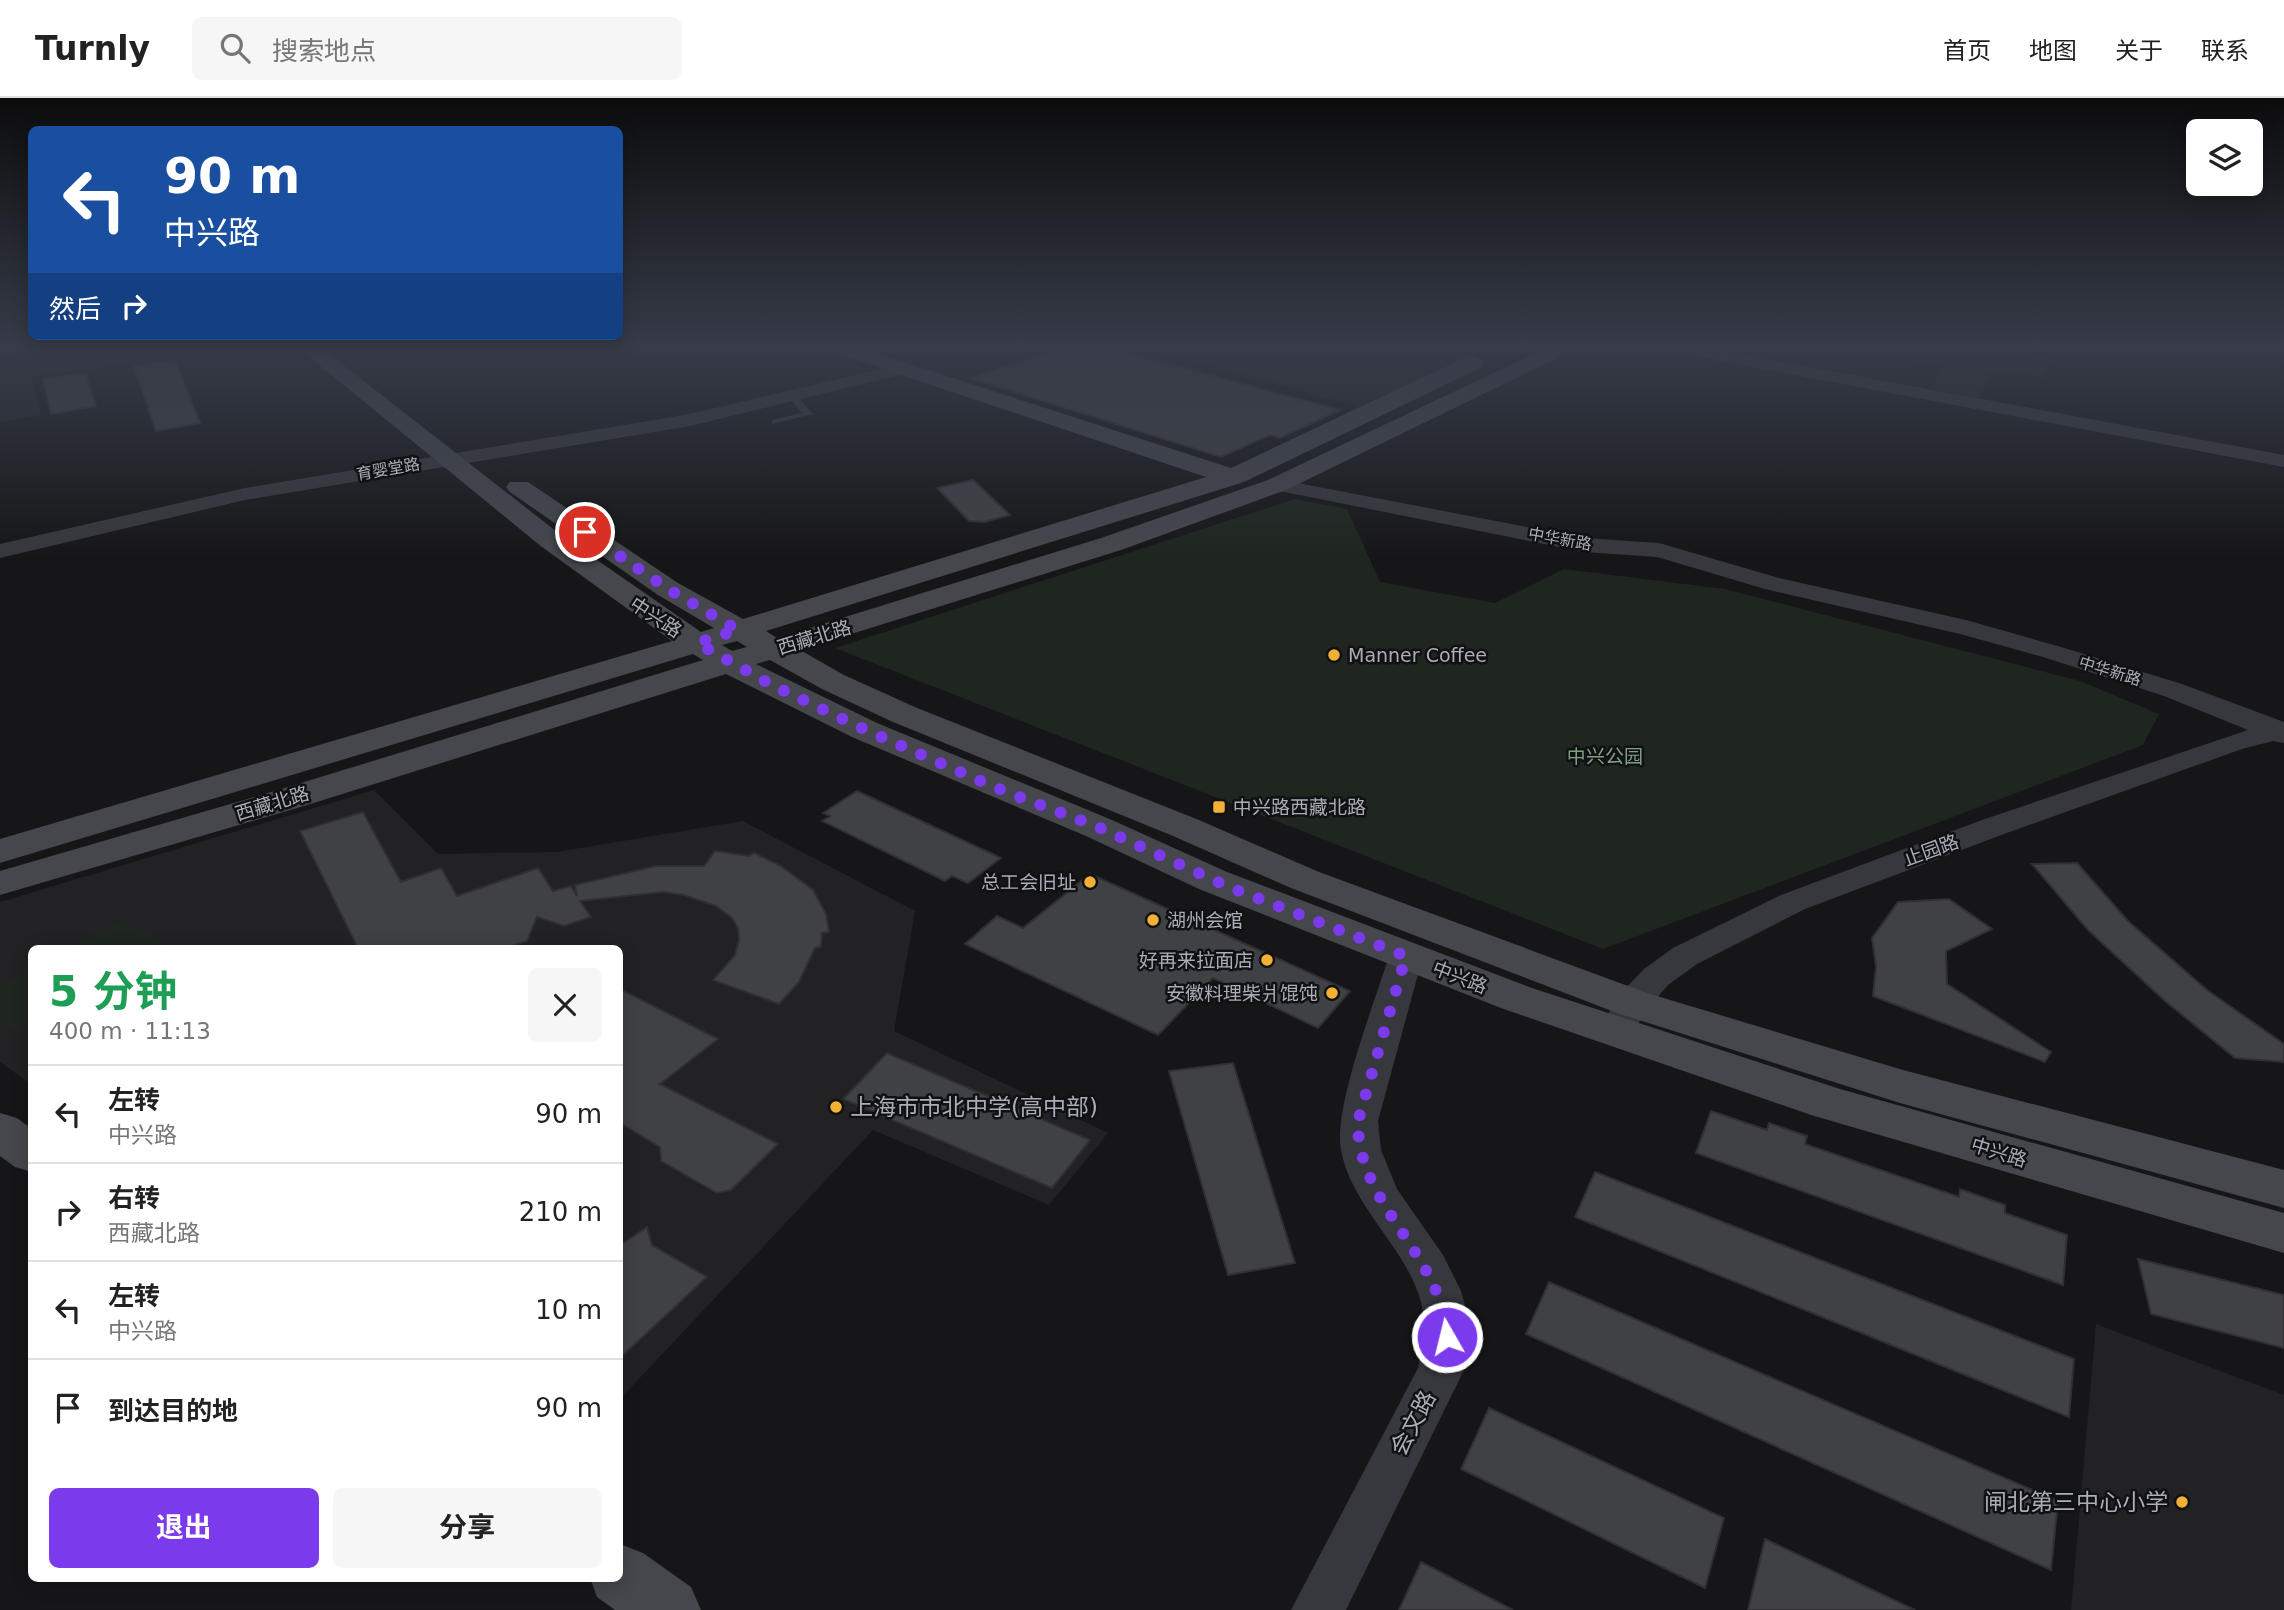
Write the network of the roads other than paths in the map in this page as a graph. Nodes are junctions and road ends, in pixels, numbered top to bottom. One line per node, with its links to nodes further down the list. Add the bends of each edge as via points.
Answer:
1 (398, 417): 11 (main road, 中兴路)
2 (431, 417): 10 (main road, 中兴路)
3 (701, 417): 10 (street, 育婴堂路)
4 (797, 417): 9 (lane)
5 (1047, 417): 13 (main road, 中华新路)
6 (1360, 417): 13 (main road, 西藏北路)
7 (1420, 417): 14 (main road, 西藏北路)
8 (2046, 417): 12 (street)
9 (775, 422)
10 (479, 453): 11 (street, 育婴堂路); 16 (main road, 中兴路, via 539,502 668,589)
11 (447, 458): 15 (street, 育婴堂路, via 245,494); 16 (main road, 中兴路, via 631,601)
12 (2284, 461)
13 (1232, 477): 14 (main road, 中华新路); 16 (main road, 西藏北路)
14 (1277, 485): 16 (main road, 西藏北路, via 1111,544); 17 (street, 中华新路, via 1584,545 1659,550 1773,584 2052,652 2173,690)
15 (0, 551)
16 (734, 646): 18 (main road, 西藏北路); 19 (main road, 西藏北路, via 291,798); 20 (main road, 中兴路, via 870,732 1229,887); 21 (main road, 中兴路, via 1407,920)
17 (2281, 732): 21 (street, 止园路, via 2123,781 1804,898 1685,956 1656,977)
18 (0, 852)
19 (0, 883)
20 (1406, 956): 21 (main road, 中兴路); 28 (street, 会文路, via 1358,1121 1357,1143 1373,1186 1437,1288 1446,1314 1447,1337 1441,1370)
21 (1624, 1018): 24 (main road, 中兴路, via 1913,1089); 25 (main road, 中兴路, via 2067,1173)
22 (0, 1131): 23 (main road)
23 (28, 1151)
24 (2284, 1189)
25 (2284, 1233)
26 (623, 1577): 27 (main road)
27 (668, 1610)
28 (1318, 1610)

